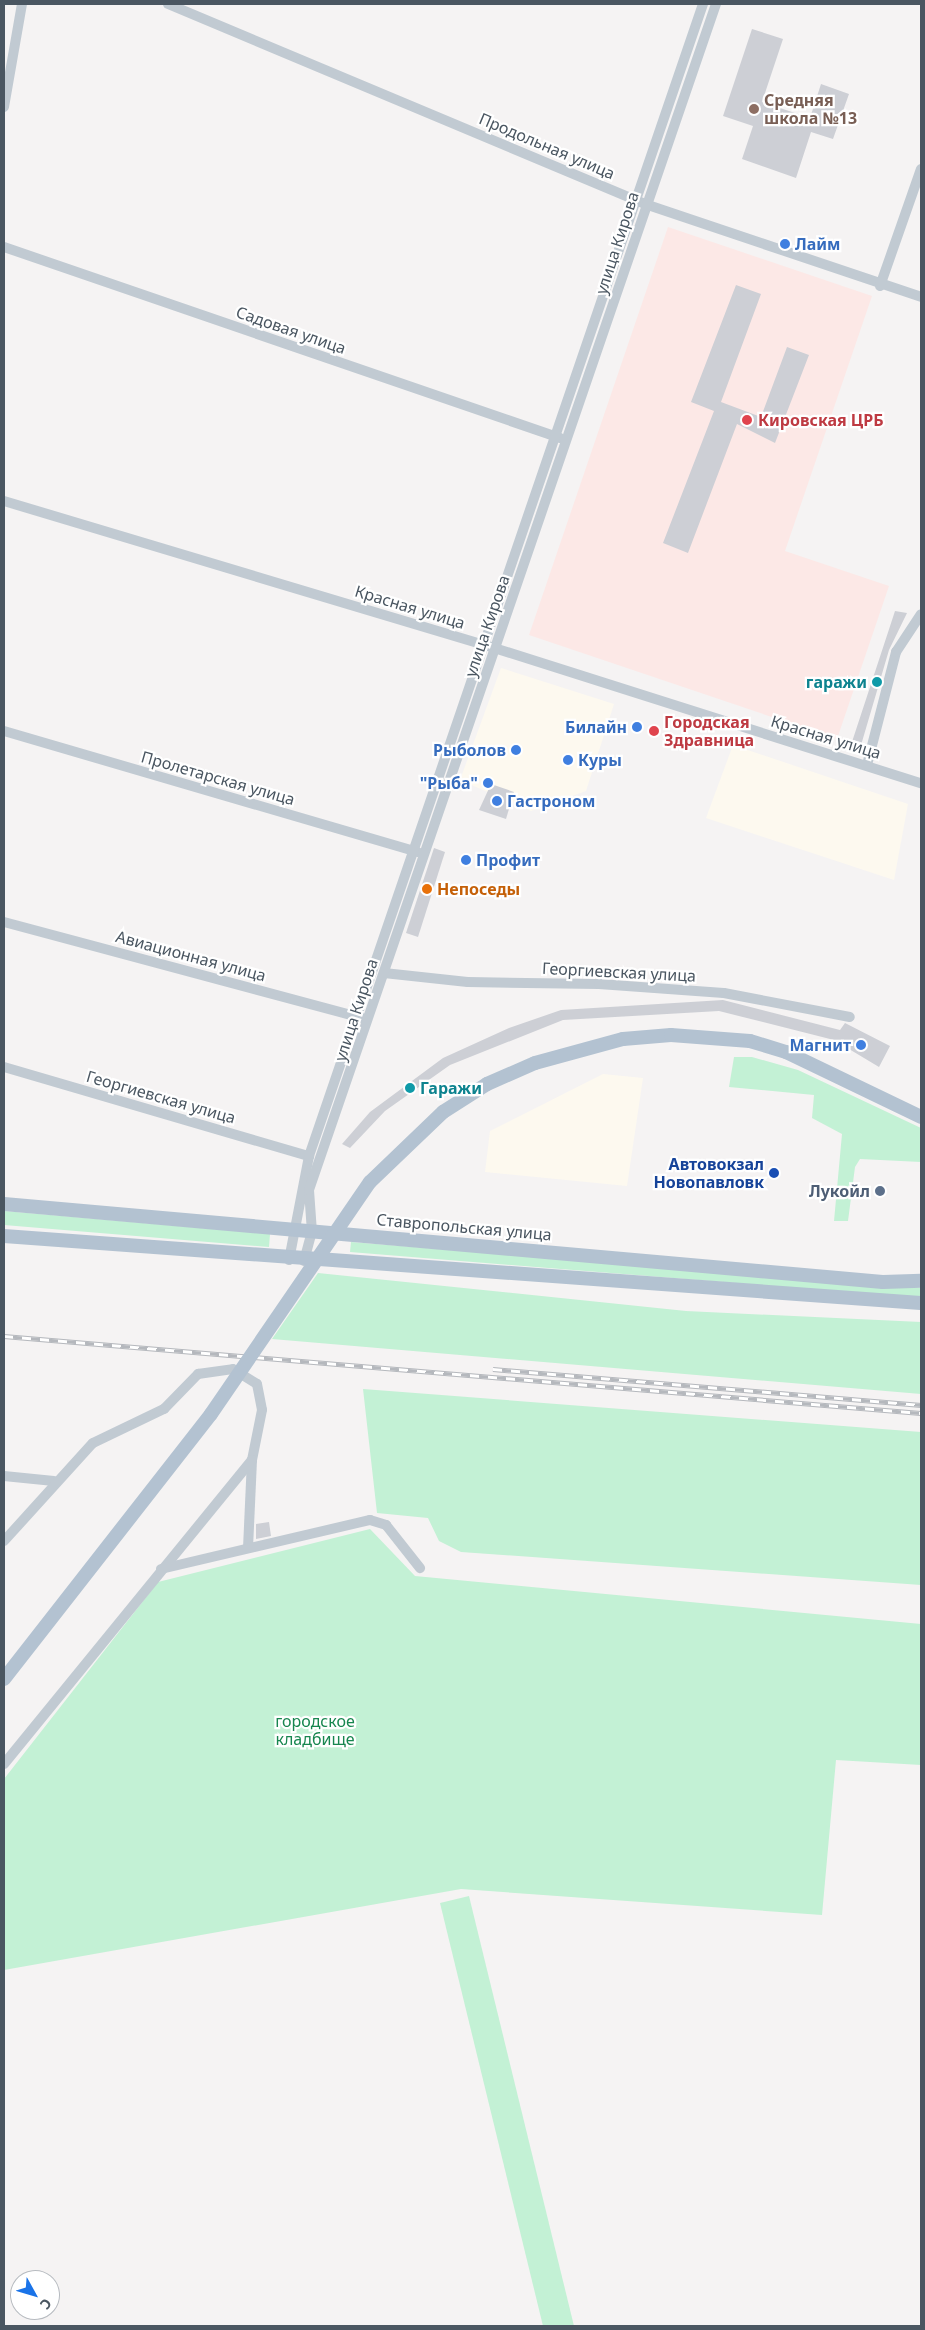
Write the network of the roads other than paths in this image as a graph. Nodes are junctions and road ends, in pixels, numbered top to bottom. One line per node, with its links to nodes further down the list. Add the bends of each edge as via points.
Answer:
1 (22, 4): 5 (street)
2 (168, 4): 7 (street, Продольная улица)
3 (703, 4): 7 (street, улица Кирова)
4 (716, 4): 8 (street, улица Кирова)
5 (4, 107)
6 (921, 169): 10 (street)
7 (634, 199): 8 (street, Продольная улица); 12 (street, улица Кирова)
8 (645, 204): 10 (street, Продольная улица); 13 (street, улица Кирова)
9 (4, 247): 12 (street, Садовая улица)
10 (880, 286): 11 (street, Продольная улица)
11 (921, 298)
12 (555, 436): 13 (street, Садовая улица); 16 (street, улица Кирова)
13 (568, 440): 17 (street, улица Кирова)
14 (4, 501): 16 (street, Красная улица)
15 (921, 614): 19 (street, via 896,652)
16 (482, 644): 17 (street, Красная улица); 21 (street, улица Кирова)
17 (495, 648): 19 (street, Красная улица); 21 (street, улица Кирова)
18 (4, 731): 21 (street, Пролетарская улица)
19 (866, 765): 20 (street, Красная улица)
20 (921, 783)
21 (418, 852): 23 (street, улица Кирова); 24 (street, улица Кирова)
22 (4, 922): 24 (street, Авиационная улица)
23 (384, 973): 25 (street, Георгиевская улица, via 468,982 600,984 724,993); 26 (street, улица Кирова)
24 (359, 1017): 26 (street, Авиационная улица); 29 (street, улица Кирова)
25 (850, 1017)
26 (370, 1021): 32 (street, улица Кирова, via 308,1190)
27 (4, 1067): 29 (street, Георгиевская улица)
28 (921, 1116): 45 (main road, bridge, via 786,1052 750,1042 671,1035 623,1039 544,1060 487,1084 443,1112 370,1182 211,1414)
29 (309, 1156): 31 (street, улица Кирова, via 299,1196)
30 (4, 1204): 31 (main road, Ставропольская улица)
31 (298, 1230): 32 (main road, Ставропольская улица); 34 (street, улица Кирова)
32 (312, 1232): 35 (street, улица Кирова); 36 (main road, Ставропольская улица, via 882,1282)
33 (4, 1236): 34 (main road)
34 (289, 1260): 35 (main road)
35 (304, 1261): 37 (main road)
36 (921, 1281)
37 (921, 1303)
38 (252, 1460): 40 (street, via 262,1410 257,1384 233,1369 206,1371 164,1409 93,1443); 42 (street); 44 (street)
39 (4, 1476): 40 (street)
40 (54, 1481): 41 (street)
41 (4, 1541)
42 (248, 1548): 43 (street, via 370,1520 386,1525); 44 (street)
43 (420, 1568)
44 (161, 1569): 46 (street)
45 (4, 1679)
46 (4, 1764)

